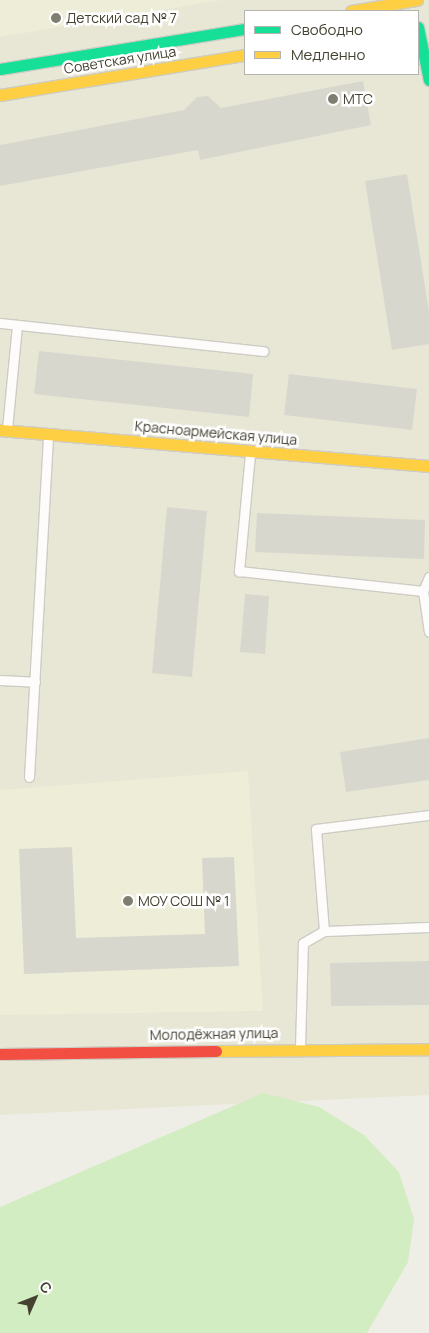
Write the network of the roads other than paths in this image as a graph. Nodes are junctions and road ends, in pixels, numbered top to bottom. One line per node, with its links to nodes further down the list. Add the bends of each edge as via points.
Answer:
1 (418, 0): 2 (street)
2 (357, 10)
3 (244, 29): 6 (street, Советская улица)
4 (419, 32): 7 (street)
5 (244, 55): 8 (street, Советская улица)
6 (0, 69)
7 (429, 80)
8 (0, 95)
9 (0, 323): 10 (lane)
10 (17, 325): 11 (lane); 12 (lane)
11 (264, 351)
12 (3, 430): 13 (street, Красноармейская улица)
13 (48, 434): 14 (street, Красноармейская улица); 20 (lane)
14 (250, 451): 15 (street, Красноармейская улица); 17 (lane, via 239,571)
15 (429, 466)
16 (429, 577): 17 (lane)
17 (423, 591): 18 (lane)
18 (429, 632)
19 (0, 680): 20 (lane)
20 (34, 682): 21 (lane)
21 (29, 777)
22 (429, 815): 24 (lane, via 316,829)
23 (429, 927): 24 (lane)
24 (324, 931): 25 (lane, via 303,943)
25 (300, 1048): 26 (street, Молодёжная улица); 27 (street, Молодёжная улица)
26 (429, 1049)
27 (0, 1054)

